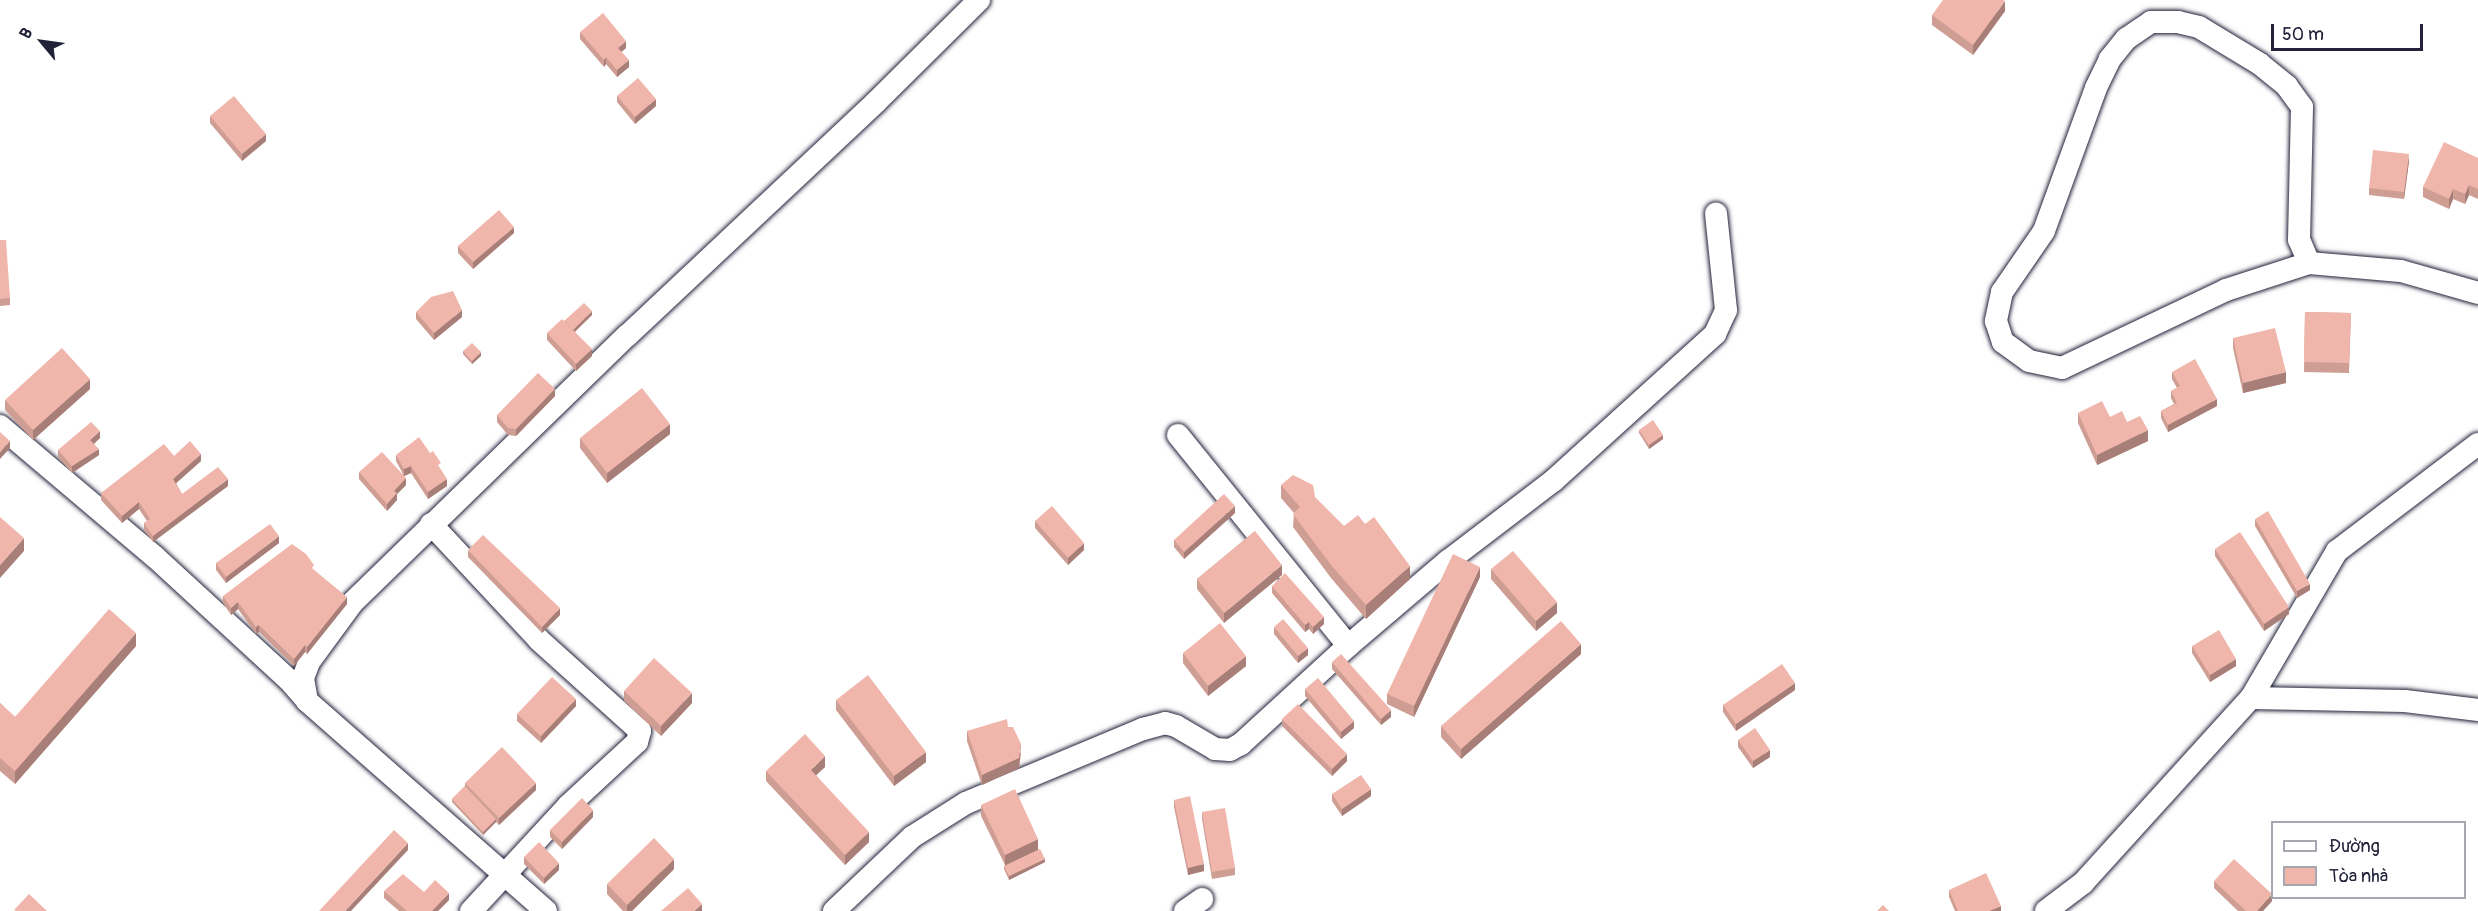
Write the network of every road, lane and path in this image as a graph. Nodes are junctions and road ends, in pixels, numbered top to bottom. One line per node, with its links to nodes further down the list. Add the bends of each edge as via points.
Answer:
1 (979, 0): 8 (street)
2 (1716, 214): 9 (street, via 1726,310 1714,334 1553,481 1448,561)
3 (2309, 263): 3 (street, via 2226,290 2062,368 2029,362 2003,342 1996,321 2002,292 2044,231 2110,59 2126,39 2151,22 2199,27 2260,64 2287,86 2302,107 2299,240); 4 (street, via 2402,271)
4 (2478, 293)
5 (0, 426): 11 (street, via 154,556)
6 (1178, 435): 9 (street)
7 (2478, 444): 10 (street, via 2337,551)
8 (431, 524): 11 (street, via 353,602 309,662 303,678); 13 (street, via 539,640 640,730 637,742 568,806)
9 (1348, 646): 16 (street, via 1230,750 1215,748 1165,723 1143,729 966,803 912,837)
10 (2251, 698): 12 (street, via 2405,701); 17 (street, via 2083,883)
11 (307, 701): 13 (street)
12 (2478, 711)
13 (506, 876): 14 (street); 15 (street)
14 (471, 911)
15 (546, 911)
16 (834, 911)
17 (2046, 911)

